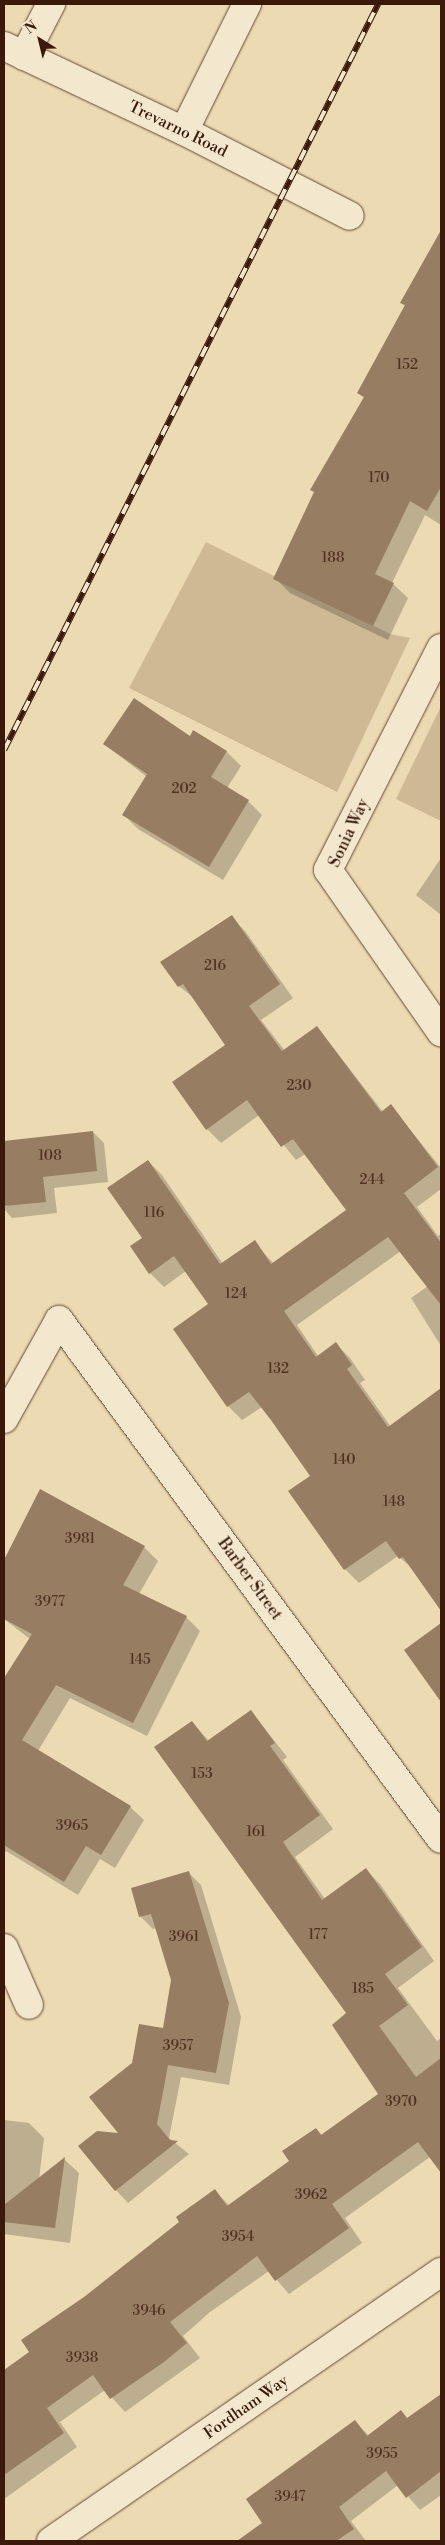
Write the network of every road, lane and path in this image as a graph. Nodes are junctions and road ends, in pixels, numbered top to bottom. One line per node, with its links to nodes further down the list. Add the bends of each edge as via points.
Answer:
1 (51, 4): 3 (street)
2 (247, 4): 4 (street)
3 (14, 51): 4 (street, Trevarno Road)
4 (184, 131): 5 (street, Trevarno Road)
5 (350, 216)
6 (441, 648): 7 (street, Sonia Way, via 328,870)
7 (441, 1032)
8 (4, 1419): 9 (street, Barber Street, via 59,1320)
9 (441, 1838)
10 (4, 1948): 11 (street)
11 (29, 2005)
12 (441, 2272): 13 (street, Fordham Way)
13 (51, 2541)

